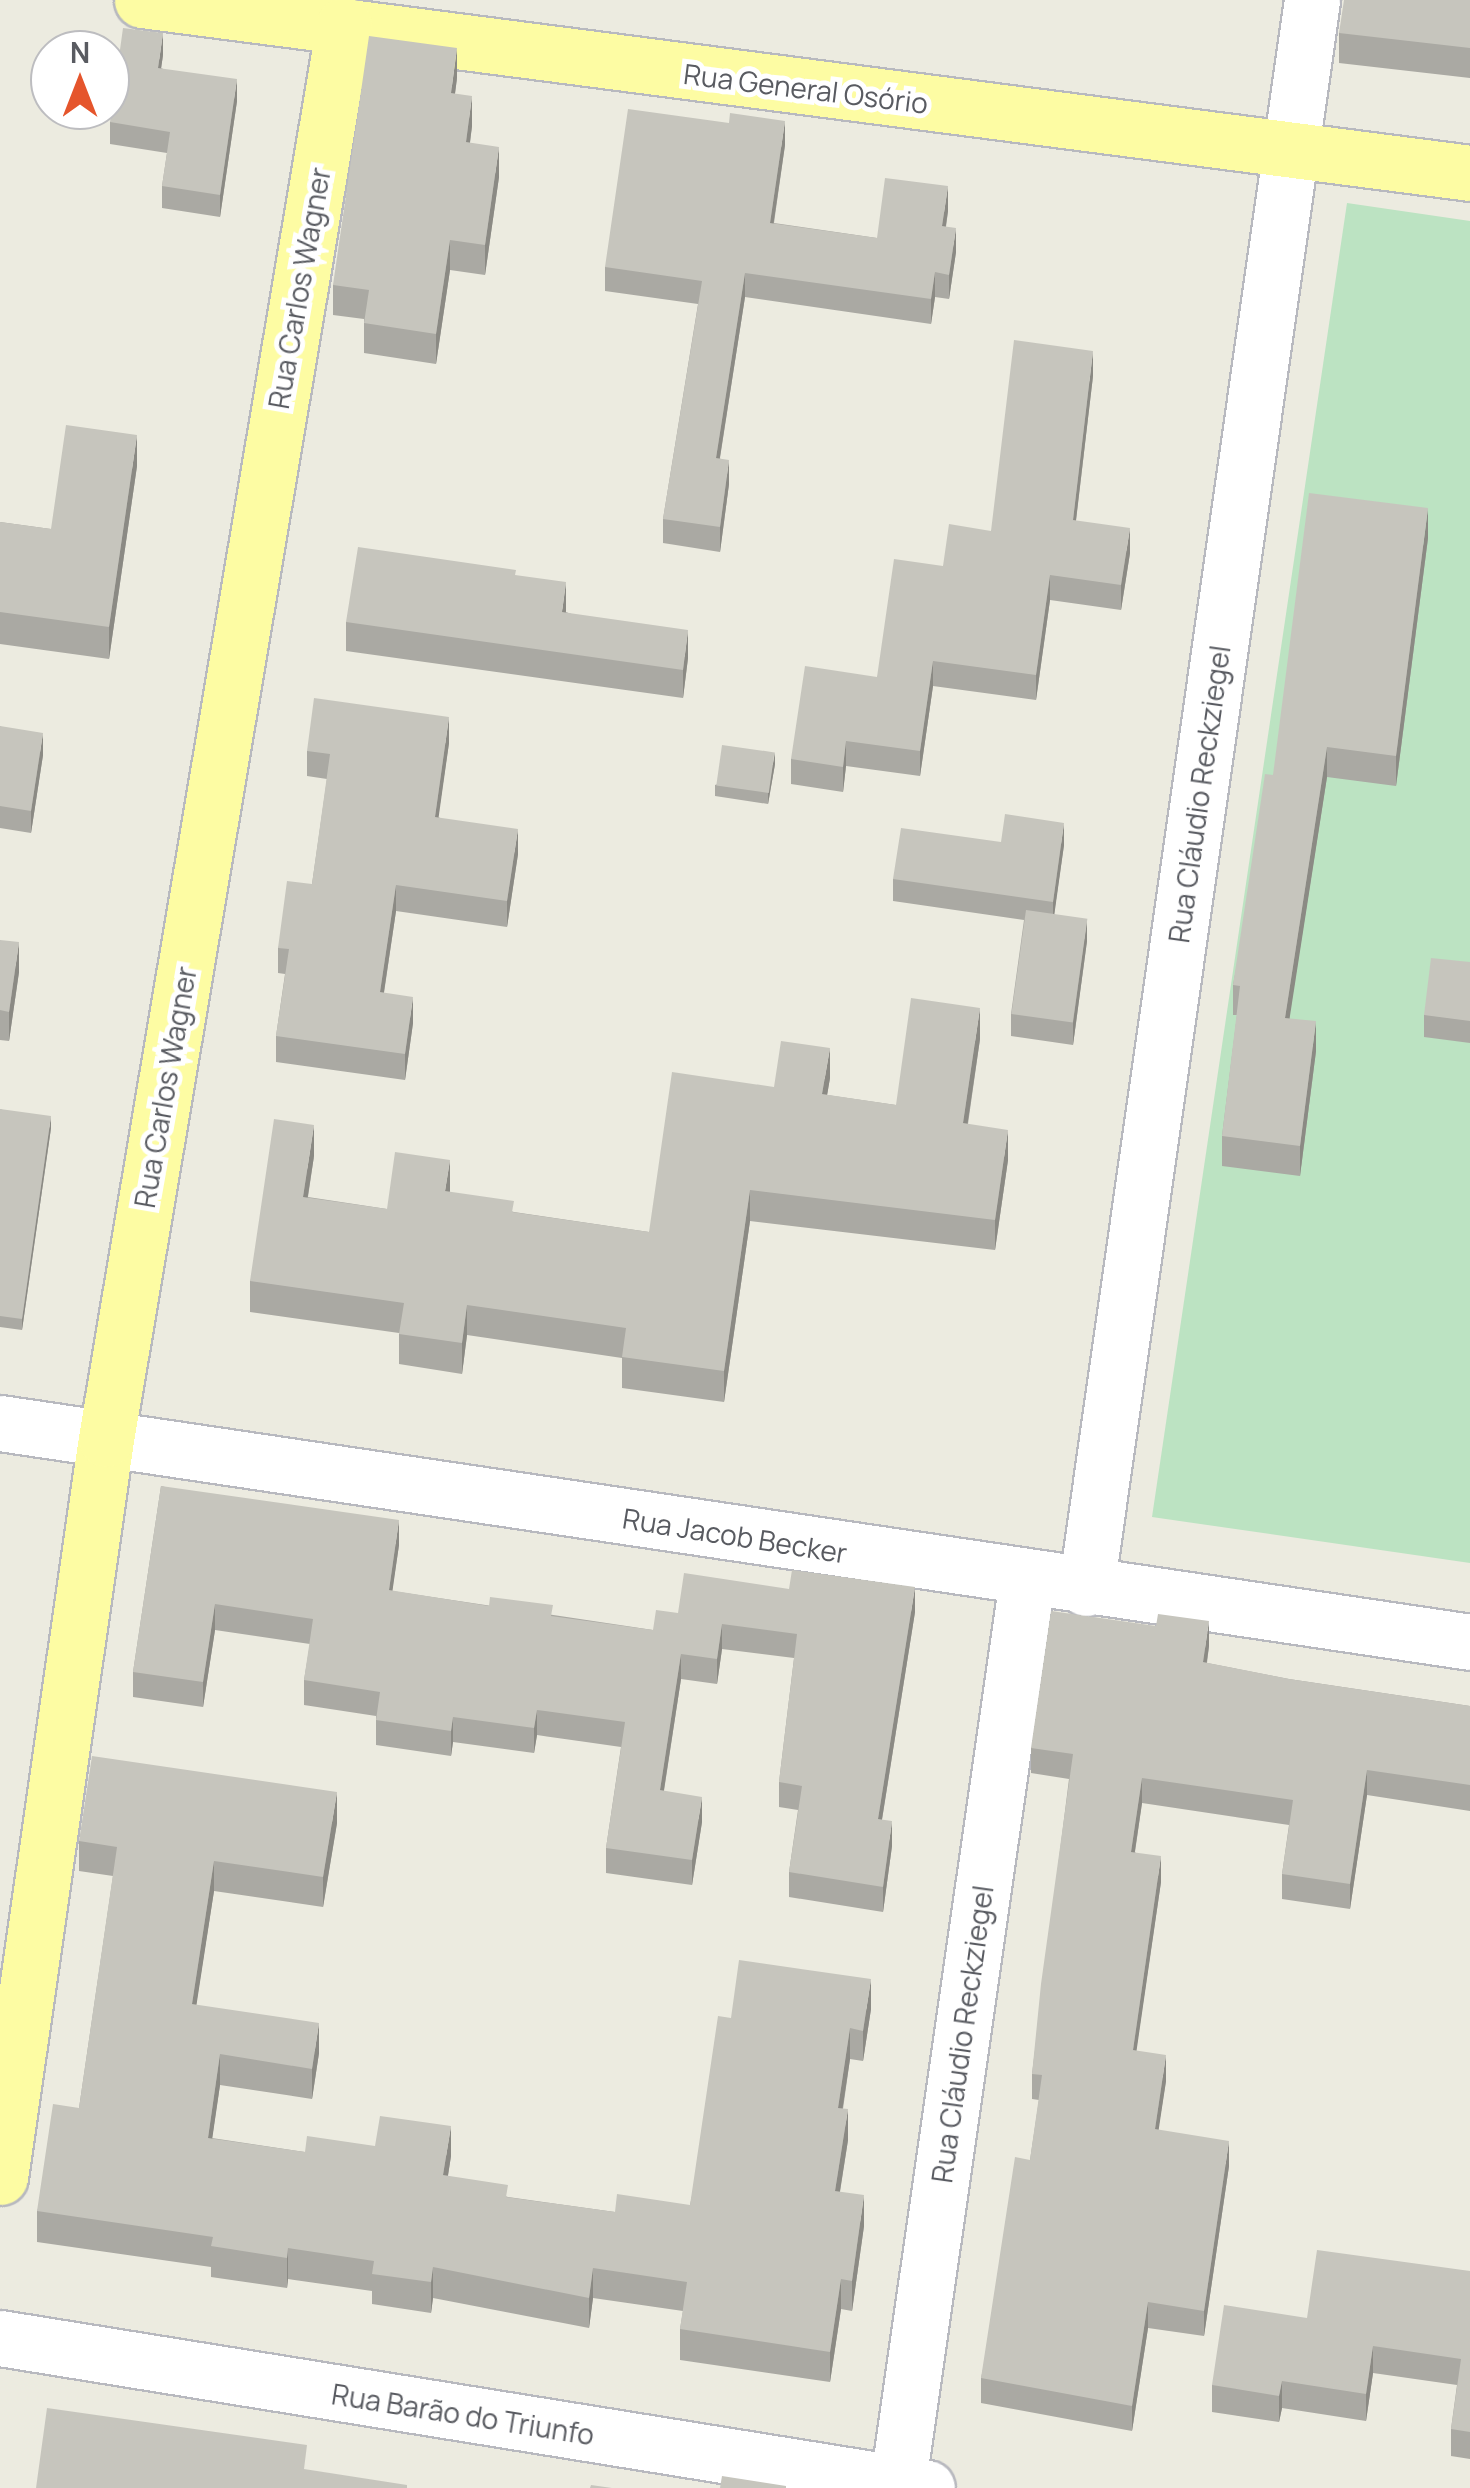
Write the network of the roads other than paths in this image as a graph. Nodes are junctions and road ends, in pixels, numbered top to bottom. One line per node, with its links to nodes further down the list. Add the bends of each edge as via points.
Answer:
1 (142, 0): 3 (main road, Rua General Osório)
2 (1312, 0): 4 (street, Rua Cláudio Reckziegel)
3 (346, 12): 4 (main road, Rua General Osório); 7 (main road, Rua Carlos Wagner)
4 (1290, 148): 5 (main road, Rua General Osório); 9 (street, Rua Cláudio Reckziegel)
5 (1470, 172)
6 (0, 1423): 7 (street, Rua Jacob Becker)
7 (106, 1438): 8 (street, Rua Jacob Becker); 11 (main road, Rua Carlos Wagner)
8 (1027, 1580): 9 (street, Rua Jacob Becker); 13 (street, Rua Cláudio Reckziegel)
9 (1086, 1588): 10 (street, Rua Jacob Becker)
10 (1470, 1642)
11 (0, 2177)
12 (0, 2338): 13 (street, Rua Barão do Triunfo)
13 (907, 2487)

